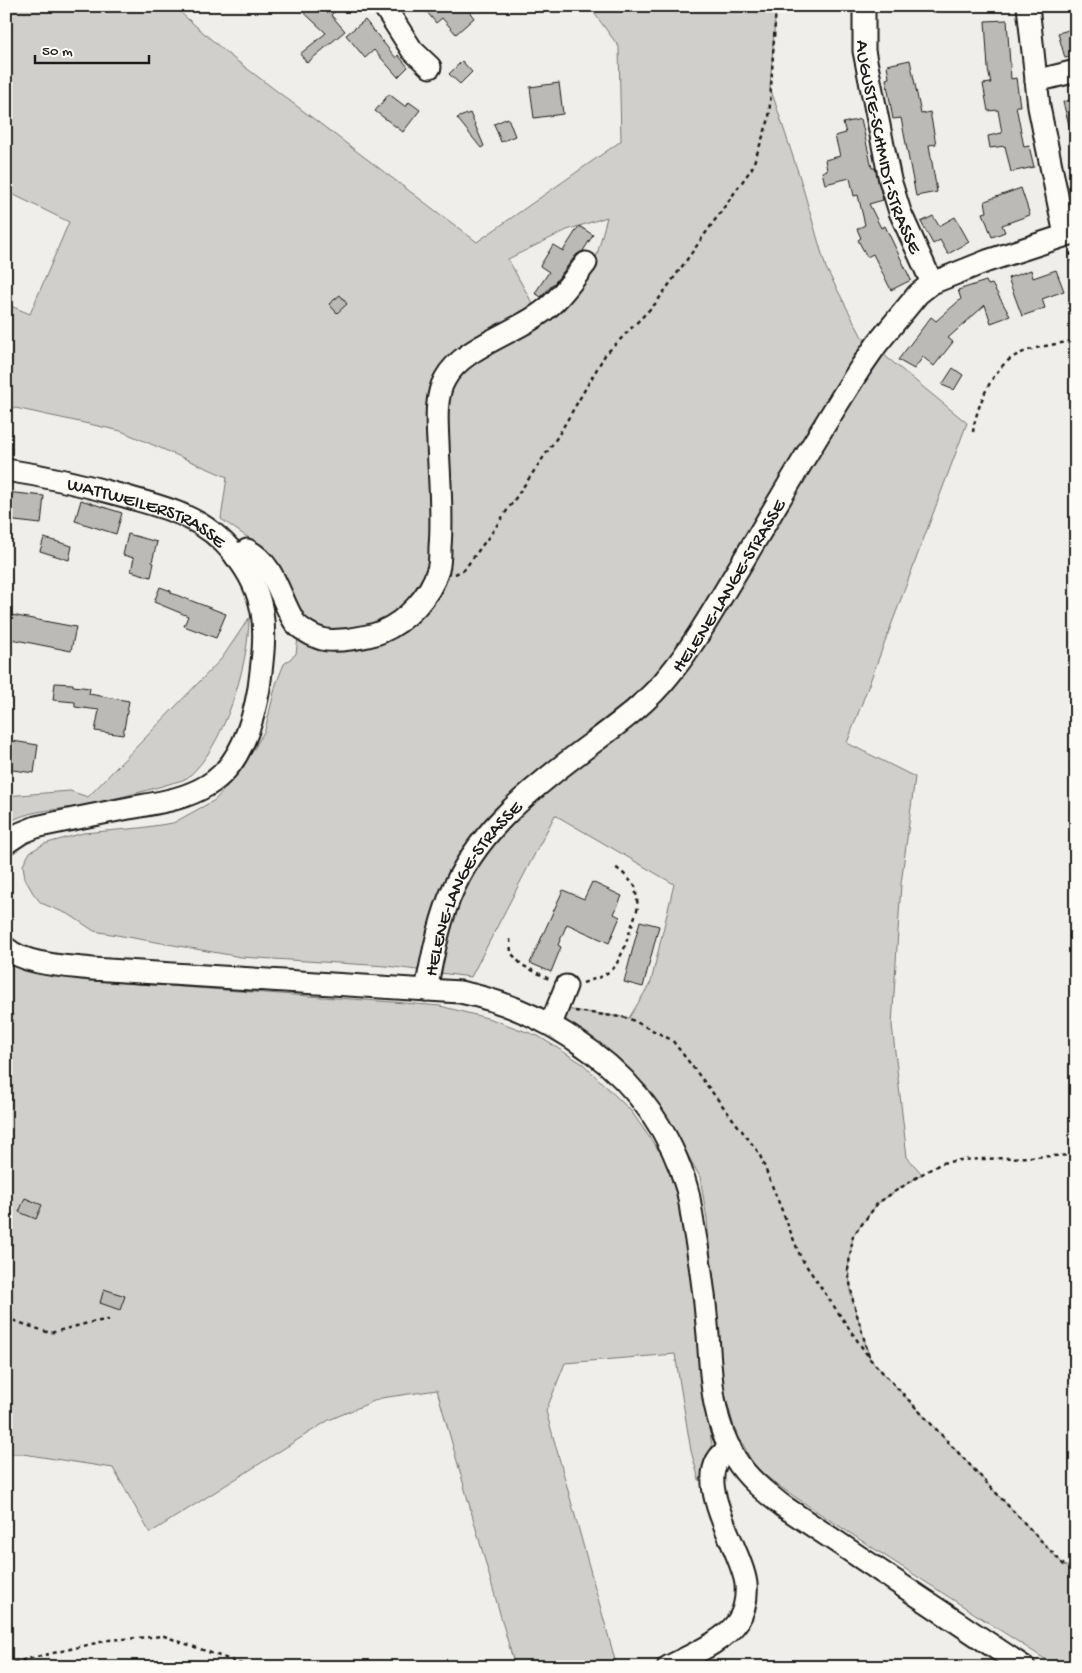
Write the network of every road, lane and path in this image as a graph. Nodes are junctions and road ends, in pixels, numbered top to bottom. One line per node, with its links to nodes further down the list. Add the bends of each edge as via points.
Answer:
1 (384, 6): 5 (street, via 408,44)
2 (776, 6): 16 (path, via 769,119 752,168 656,303 605,355 558,436 464,570)
3 (864, 6): 11 (street, AUGUSTE-SCHMIDT-STRASSE, via 864,51 890,180 900,212)
4 (1028, 6): 7 (street)
5 (430, 67)
6 (1076, 71): 7 (street)
7 (1036, 81): 8 (street, via 1039,107)
8 (1070, 233): 10 (path); 11 (street, HELENE-LANGE-STRASSE)
9 (586, 263): 16 (street, via 552,304 455,364 444,380 438,401 437,426 441,534 438,568)
10 (1076, 275)
11 (932, 283): 22 (street, HELENE-LANGE-STRASSE, via 918,294 861,367 717,604 670,675 630,713 524,796 484,838 449,900)
12 (1076, 340): 13 (path, via 1028,351 1001,366 984,393 974,417)
13 (973, 432)
14 (6, 470): 15 (street, WATTWEILERSTRASSE, via 73,482 184,515 212,532)
15 (236, 557): 16 (street, via 247,550 254,554 266,566 279,588 294,623 323,640 358,638 392,628 407,616); 17 (street, WATTWEILERSTRASSE, via 258,594 263,634 256,707 250,726 224,772 209,785 172,800 36,827)
16 (432, 584)
17 (6, 843)
18 (615, 866): 21 (path, via 634,886 638,907 624,949 615,967 602,976)
19 (510, 939): 21 (path, via 511,954 522,965)
20 (6, 948): 22 (street, via 36,961 92,969)
21 (566, 986): 23 (street)
22 (426, 990): 23 (street, via 460,992 526,1012)
23 (554, 1016): 27 (path, via 628,1018 672,1040 759,1153 801,1258); 28 (street, via 625,1080 657,1122 672,1149 687,1189 704,1288 714,1407)
24 (1076, 1155): 27 (path, via 942,1163 878,1203 852,1236 848,1270 852,1301)
25 (6, 1318): 26 (path, via 50,1333)
26 (110, 1320)
27 (870, 1360): 29 (path, via 1064,1565)
28 (730, 1448): 32 (street, via 716,1460 712,1471 713,1485 746,1584 743,1610 729,1631); 33 (street, via 759,1487 783,1506)
29 (1076, 1569)
30 (6, 1664): 31 (path, via 109,1640 164,1636)
31 (250, 1667)
32 (668, 1667)
33 (1024, 1667)

